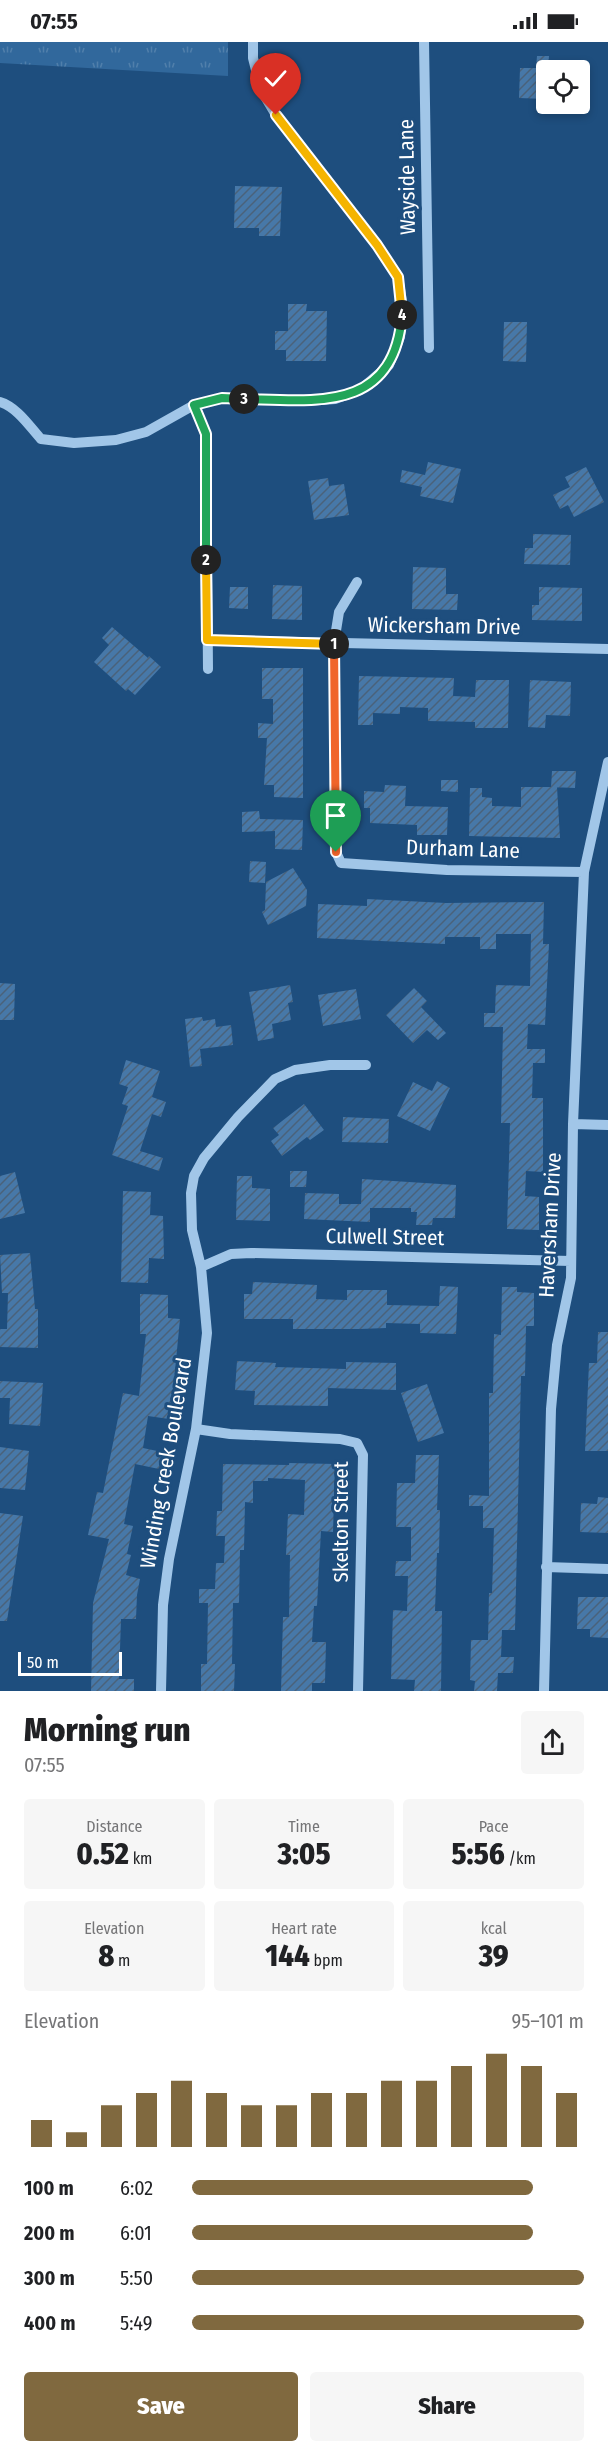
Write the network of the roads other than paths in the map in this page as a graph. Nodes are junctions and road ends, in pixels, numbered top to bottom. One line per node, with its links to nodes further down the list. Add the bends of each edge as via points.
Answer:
1 (254, 42): 5 (street, via 253,58 261,90 276,115 398,277 403,307 400,337 389,365 360,390 335,399 222,398)
2 (424, 42): 3 (street, Wayside Lane)
3 (429, 348)
4 (0, 402): 5 (street, via 41,439 74,443 116,441 146,432)
5 (194, 405): 7 (street, via 206,434)
6 (357, 582): 8 (street, via 339,612)
7 (207, 640): 8 (street, Wickersham Drive); 10 (street)
8 (334, 643): 9 (street, Wickersham Drive); 12 (street, Durham Lane, via 336,852 341,863 447,870)
9 (608, 649)
10 (208, 669)
11 (608, 762): 12 (street, Haversham Drive)
12 (584, 872): 14 (street, Haversham Drive)
13 (366, 1065): 17 (street, Winding Creek Boulevard, via 295,1070 275,1079 204,1158 194,1176 191,1193 192,1230)
14 (573, 1124): 15 (street); 16 (street, Haversham Drive)
15 (608, 1125)
16 (571, 1261): 17 (street, Culwell Street, via 251,1253 231,1254); 19 (street, Haversham Drive, via 550,1409)
17 (201, 1267): 18 (street, Winding Creek Boulevard, via 207,1333)
18 (196, 1429): 21 (street, Winding Creek Boulevard, via 167,1570); 22 (street, Skelton Street, via 357,1443 363,1455)
19 (546, 1567): 20 (street); 23 (street, Haversham Drive)
20 (608, 1569)
21 (161, 1691)
22 (358, 1691)
23 (544, 1691)

